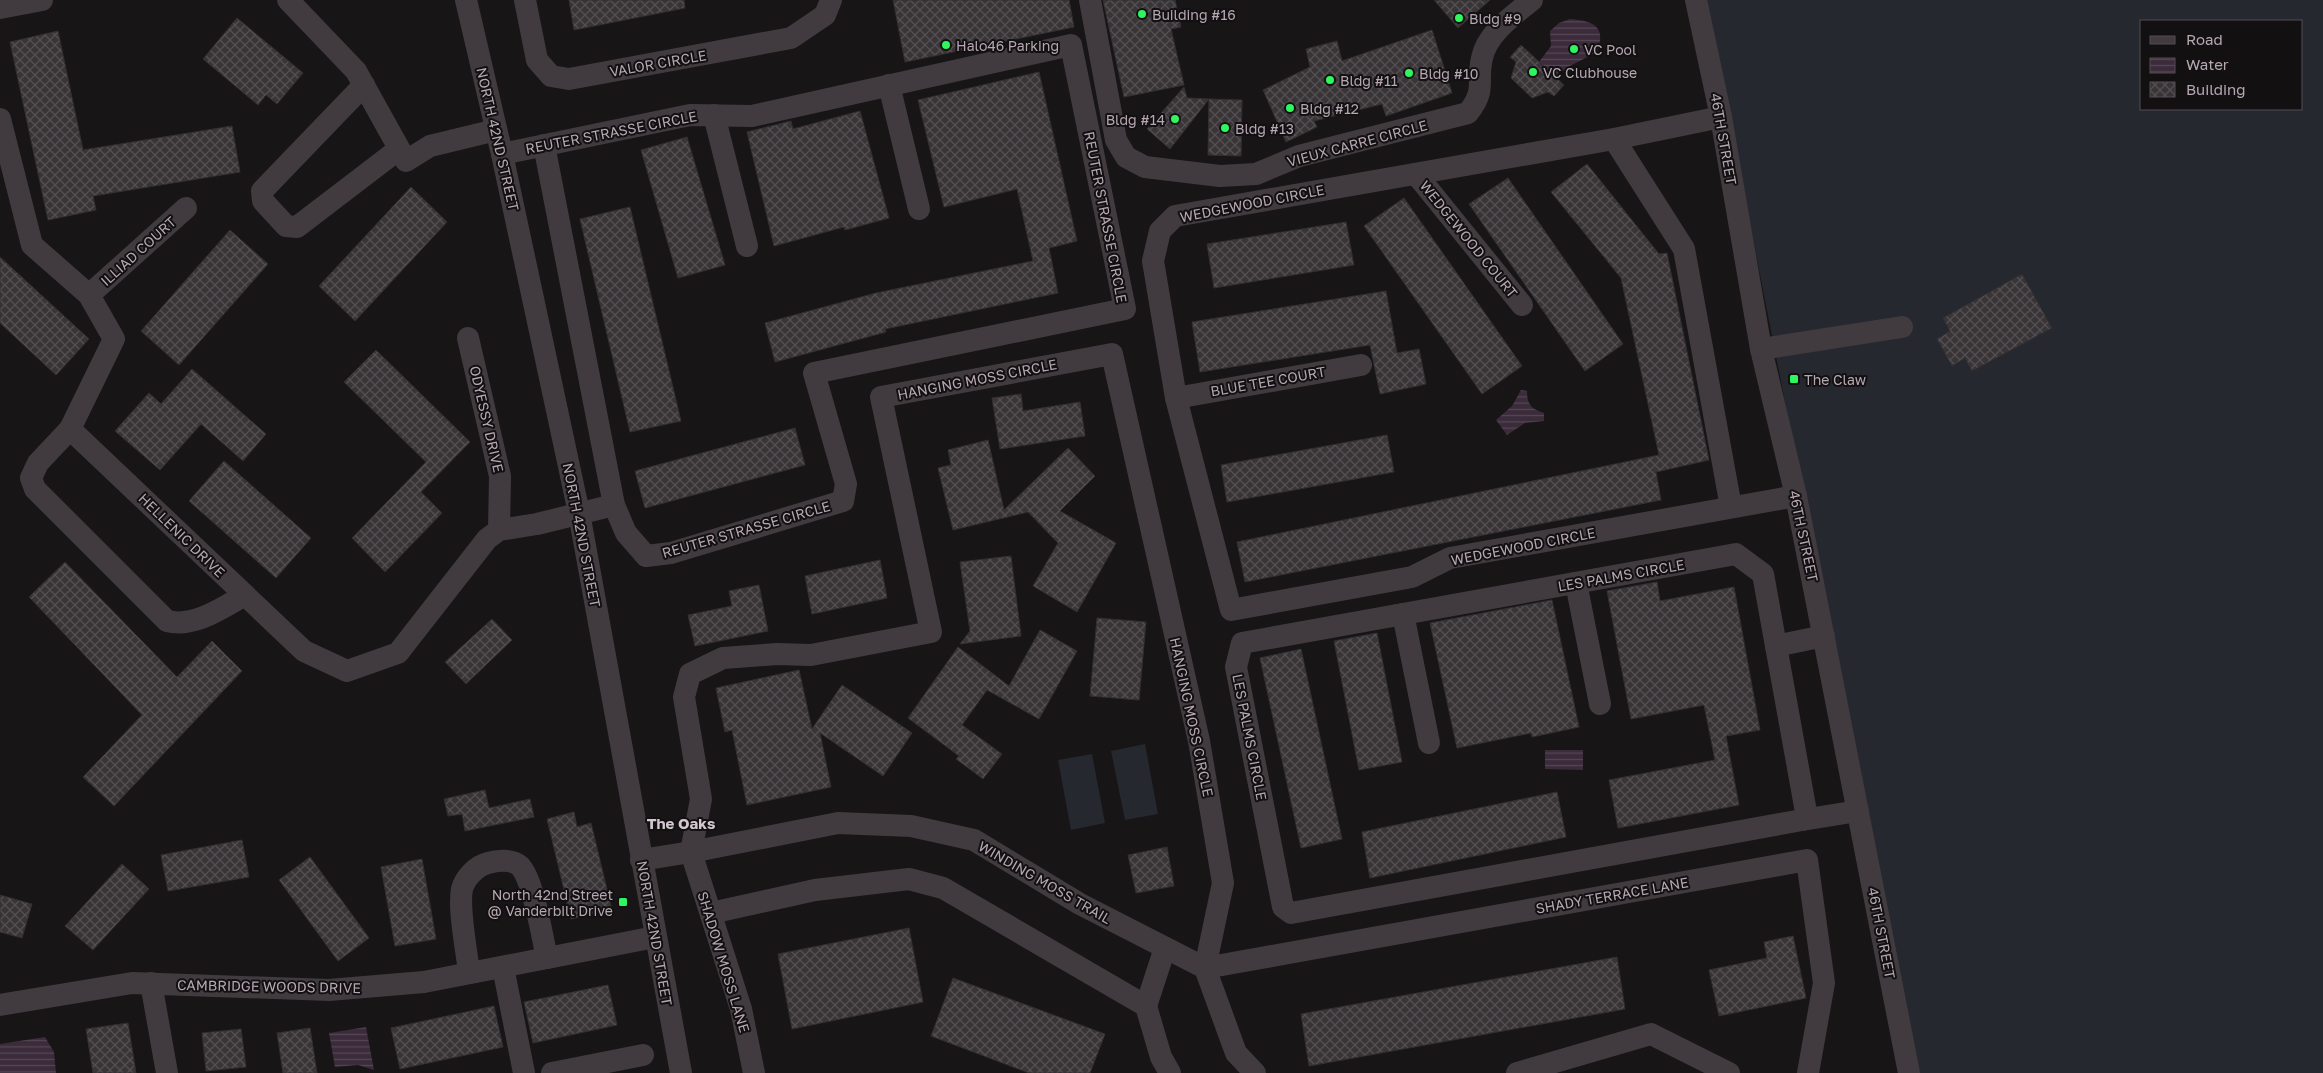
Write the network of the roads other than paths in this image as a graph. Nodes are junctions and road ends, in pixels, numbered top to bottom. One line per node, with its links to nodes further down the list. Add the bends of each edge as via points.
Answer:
1 (42, 0): 9 (street)
2 (288, 0): 10 (street, via 356,71)
3 (466, 0): 15 (street, NORTH 42ND STREET)
4 (525, 0): 5 (street, VALOR CIRCLE, via 537,60 551,76 569,79 791,38 825,15)
5 (831, 0)
6 (1090, 0): 7 (street, VIEUX CARRE CIRCLE, via 1116,140 1126,156 1145,168 1220,176 1256,174 1299,156 1468,113 1477,102 1481,88 1482,58 1488,43)
7 (1532, 0)
8 (1696, 0): 13 (street, 46TH STREET)
9 (0, 8)
10 (364, 85): 18 (street); 18 (street, via 262,191 263,201 286,226 297,227)
11 (889, 85): 12 (street, REUTER STRASSE CIRCLE, via 752,116); 22 (street); 33 (street, REUTER STRASSE CIRCLE, via 1071,45 1125,309 814,372 846,484 843,502 671,553 646,556 626,533)
12 (714, 115): 17 (street, REUTER STRASSE CIRCLE, via 690,115); 23 (street)
13 (1721, 117): 16 (street, WEDGEWOOD CIRCLE); 28 (street, 46TH STREET)
14 (0, 119): 24 (street, via 32,245)
15 (496, 130): 18 (street, via 430,146 406,162); 19 (street, NORTH 42ND STREET)
16 (1614, 139): 20 (street, WEDGEWOOD CIRCLE); 34 (street, via 1684,249)
17 (544, 145): 19 (street, REUTER STRASSE CIRCLE); 33 (street)
18 (399, 149)
19 (502, 154): 35 (street, NORTH 42ND STREET)
20 (1416, 174): 25 (street, WEDGEWOOD COURT); 30 (street, WEDGEWOOD CIRCLE, via 1175,216 1160,231 1153,262)
21 (186, 208): 24 (street, ILLIAD COURT)
22 (919, 209)
23 (747, 246)
24 (89, 295): 31 (street, via 114,338)
25 (1522, 305)
26 (1902, 327): 28 (street)
27 (468, 338): 36 (street, ODYESSY DRIVE, via 500,476)
28 (1761, 350): 32 (street, 46TH STREET)
29 (1361, 365): 30 (street, BLUE TEE COURT)
30 (1176, 398): 39 (street, WEDGEWOOD CIRCLE)
31 (70, 429): 38 (street, HELLENIC DRIVE); 38 (street, via 38,463 31,478 36,489 167,621 180,624 210,614)
32 (1796, 496): 34 (street, WEDGEWOOD CIRCLE); 41 (street, 46TH STREET)
33 (614, 504): 35 (street)
34 (1731, 507): 39 (street, WEDGEWOOD CIRCLE, via 1450,558 1412,577)
35 (579, 513): 36 (street); 49 (street, NORTH 42ND STREET)
36 (500, 530): 38 (street, HELLENIC DRIVE, via 487,540 398,653 347,671 304,651)
37 (1576, 583): 40 (street, LES PALMS CIRCLE); 43 (street, LES PALMS CIRCLE, via 1736,554 1762,574); 44 (street)
38 (245, 595)
39 (1230, 610): 42 (street, WEDGEWOOD CIRCLE)
40 (1402, 614): 42 (street, LES PALMS CIRCLE); 45 (street)
41 (1824, 636): 43 (street); 46 (street, 46TH STREET)
42 (1242, 643): 47 (street, LES PALMS CIRCLE, via 1236,667 1283,907 1291,913)
43 (1776, 646): 47 (street, LES PALMS CIRCLE, via 1806,812)
44 (1600, 704)
45 (1429, 743)
46 (1858, 811): 47 (street, LES PALMS CIRCLE); 71 (street, 46TH STREET)
47 (1802, 820)
48 (691, 852): 49 (street, WINDING MOSS TRAIL); 50 (street, SHADOW MOSS LANE); 52 (street, WINDING MOSS TRAIL, via 838,823 911,826 974,840 1080,904); 55 (street, HANGING MOSS CIRCLE, via 701,799 684,697 690,674 723,658 811,655 931,632 881,397 1112,354 1199,741 1223,883)
49 (641, 860): 51 (street, NORTH 42ND STREET)
50 (711, 913): 59 (street, via 815,890 909,879 943,888); 65 (street, SHADOW MOSS LANE, via 741,1009)
51 (655, 937): 53 (street, CAMBRIDGE WOODS DRIVE); 64 (street, NORTH 42ND STREET)
52 (1165, 948): 55 (street, WINDING MOSS TRAIL); 59 (street)
53 (547, 958): 54 (street, CAMBRIDGE WOODS DRIVE); 56 (street, via 525,874 520,866 509,860 492,861 482,864 469,875 462,888)
54 (503, 967): 56 (street, CAMBRIDGE WOODS DRIVE); 62 (street)
55 (1205, 968): 67 (street, via 1236,1053); 70 (street, SHADY TERRACE LANE, via 1807,860 1824,983)
56 (469, 974): 57 (street, CAMBRIDGE WOODS DRIVE, via 424,982 337,990)
57 (152, 983): 58 (street, CAMBRIDGE WOODS DRIVE, via 132,983); 61 (street)
58 (0, 1005)
59 (1146, 1006): 66 (street, via 1161,1057)
60 (643, 1056): 63 (street)
61 (167, 1073)
62 (524, 1073)
63 (552, 1073)
64 (681, 1073)
65 (754, 1073)
66 (1170, 1073)
67 (1254, 1073)
68 (1517, 1073): 69 (street, via 1651,1034)
69 (1729, 1073)
70 (1808, 1073)
71 (1910, 1073)

